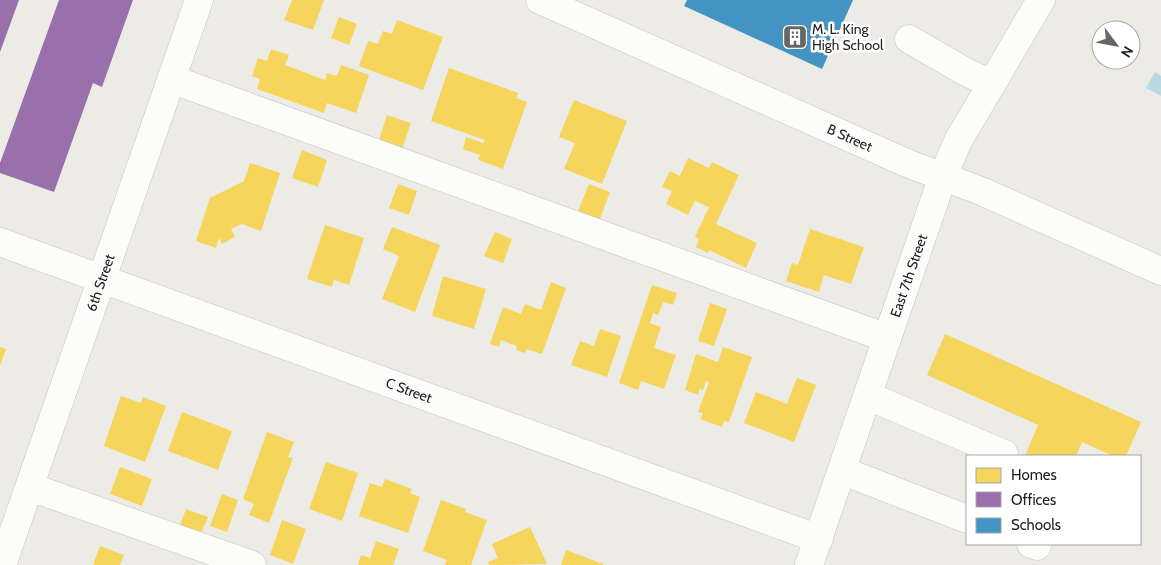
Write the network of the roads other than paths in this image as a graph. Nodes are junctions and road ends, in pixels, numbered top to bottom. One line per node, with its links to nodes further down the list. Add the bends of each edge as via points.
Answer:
1 (199, 0): 5 (street, 6th Street)
2 (540, 0): 7 (street, B Street, via 908,164)
3 (1041, 0): 6 (street, East 7th Street)
4 (909, 39): 6 (street)
5 (171, 79): 10 (street, 6th Street); 11 (street)
6 (991, 84): 7 (street, East 7th Street, via 958,141)
7 (943, 176): 9 (street, B Street); 11 (street, East 7th Street)
8 (0, 242): 10 (street, C Street)
9 (1161, 271)
10 (102, 278): 15 (street, 6th Street); 17 (street, C Street)
11 (887, 338): 12 (street, East 7th Street)
12 (868, 396): 13 (street); 14 (street, East 7th Street)
13 (1004, 454)
14 (843, 471): 16 (street); 17 (street, East 7th Street)
15 (30, 487): 18 (street, 6th Street); 19 (street)
16 (966, 519)
17 (819, 539): 20 (street, East 7th Street)
18 (2, 565)
19 (252, 565)
20 (810, 565)

